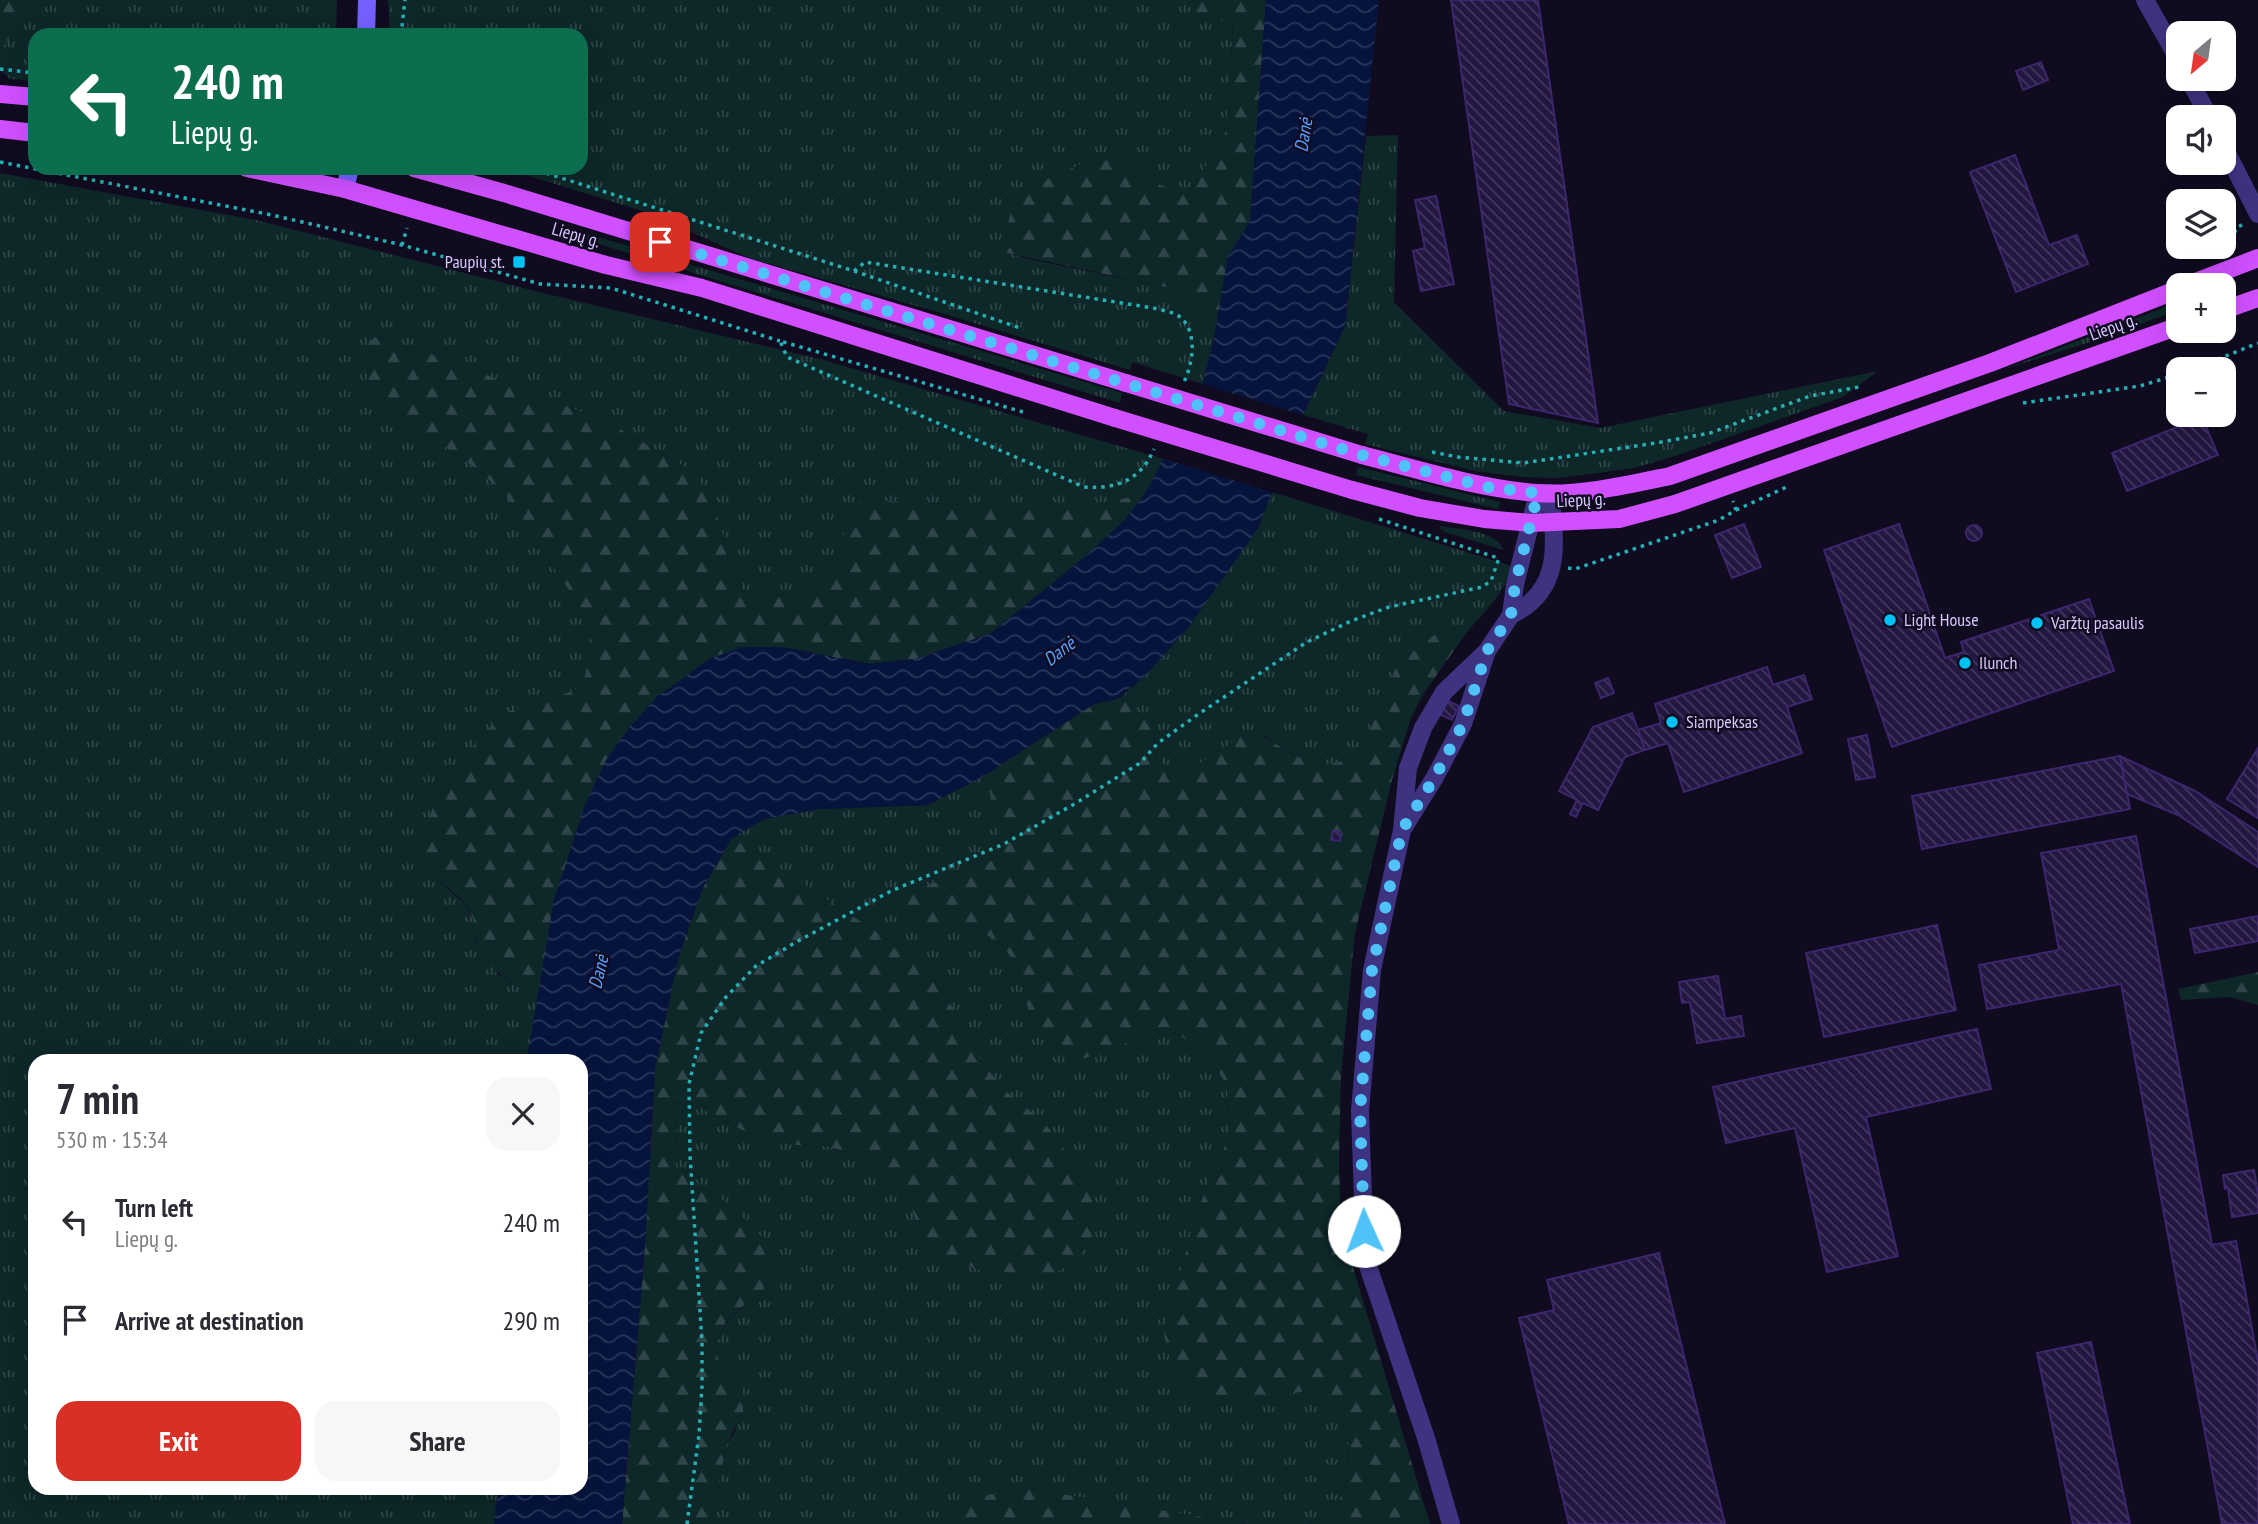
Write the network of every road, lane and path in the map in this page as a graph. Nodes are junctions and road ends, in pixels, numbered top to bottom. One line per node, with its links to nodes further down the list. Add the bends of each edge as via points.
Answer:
1 (367, 0): 4 (main road)
2 (405, 0): 5 (path)
3 (2145, 0): 6 (street)
4 (366, 28)
5 (402, 28)
6 (2166, 37)
7 (0, 69): 8 (path)
8 (28, 72)
9 (0, 94): 10 (main road)
10 (28, 96)
11 (0, 129): 12 (main road)
12 (28, 132)
13 (0, 162): 14 (path)
14 (28, 167)
15 (67, 175): 31 (path, via 272,215 540,284 611,288)
16 (280, 175): 21 (main road, Liepų g.)
17 (349, 175): 21 (main road)
18 (439, 175): 39 (main road, Liepų g., bridge, via 1362,455 1487,487)
19 (552, 175): 29 (path)
20 (2235, 175): 22 (street)
21 (345, 189): 43 (main road, Liepų g., bridge, via 702,288 1352,490 1420,508)
22 (2252, 218): 23 (path)
23 (2236, 228)
24 (2258, 258): 25 (main road)
25 (2219, 273)
26 (2166, 294): 39 (main road, Liepų g., via 1990,363 1670,476 1615,488)
27 (2258, 298): 28 (main road)
28 (2236, 306)
29 (1025, 330)
30 (2166, 331): 42 (main road, Liepų g., via 1675,503 1619,519)
31 (780, 341)
32 (2258, 343): 33 (path)
33 (2224, 357)
34 (2166, 378): 36 (path, via 2140,386)
35 (1861, 387): 37 (path, via 1811,396 1710,433 1630,447 1523,463)
36 (2018, 403)
37 (1432, 452)
38 (1791, 485): 40 (path)
39 (1544, 493): 42 (street); 43 (street)
40 (1736, 510)
41 (1371, 517): 47 (path, via 1499,558 1491,581 1482,587 1389,607 1307,642 1189,720 1140,763 1067,808 1004,844 891,891 757,966 726,997 701,1033 689,1084 702,1386)
42 (1553, 522): 43 (main road, Liepų g.); 44 (street, via 1553,565 1547,582 1528,607)
43 (1531, 523): 44 (street)
44 (1511, 615): 45 (street)
45 (1487, 651): 46 (street, via 1463,724); 46 (street, via 1444,692 1423,728 1408,768)
46 (1402, 830): 48 (street, via 1372,970 1360,1111 1365,1256)
47 (687, 1524)
48 (1451, 1524)

